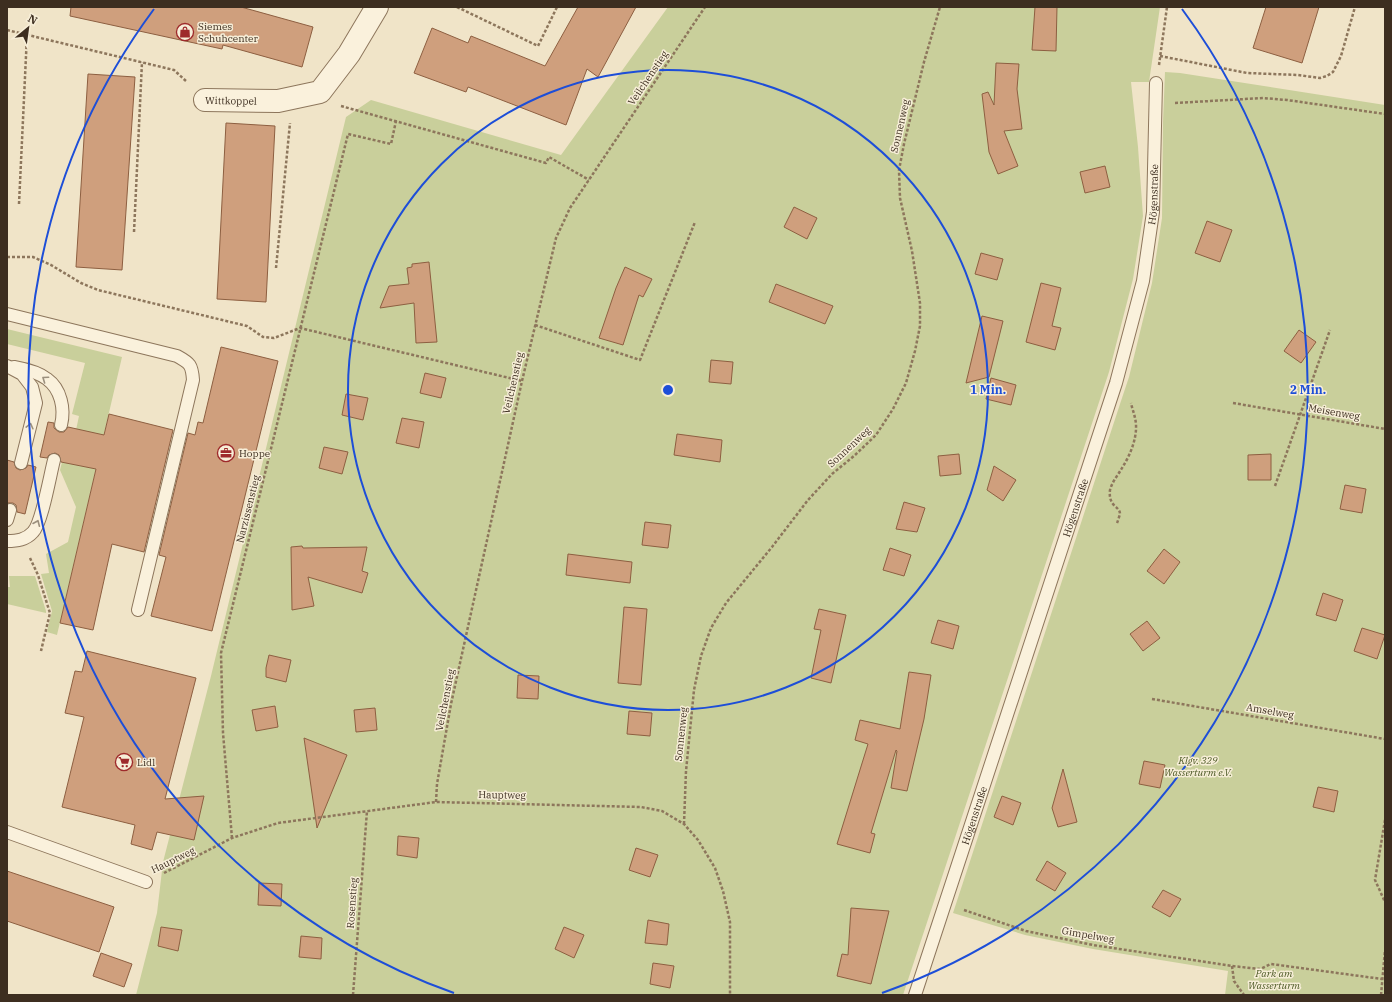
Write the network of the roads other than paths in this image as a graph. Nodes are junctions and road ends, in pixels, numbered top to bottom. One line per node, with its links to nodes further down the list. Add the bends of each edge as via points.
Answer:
1 (377, 7): 3 (street, Wittkoppel, via 349,54 320,92 278,101)
2 (1156, 83): 13 (lane, Högenstraße, via 1153,212 1143,281 1116,383)
3 (204, 100)
4 (7, 314): 10 (lane, via 177,356 188,362 192,369 193,380)
5 (7, 366): 6 (lane, one-way to 5, via 63,405 58,392 47,379 30,370); 8 (lane, one-way to 5, via 36,403 32,387 22,374)
6 (61, 425)
7 (54, 460): 9 (lane, one-way to 7, via 21,540 33,532 39,521)
8 (21, 463)
9 (7, 541)
10 (138, 610)
11 (7, 832): 12 (lane)
12 (146, 882)
13 (915, 995)

